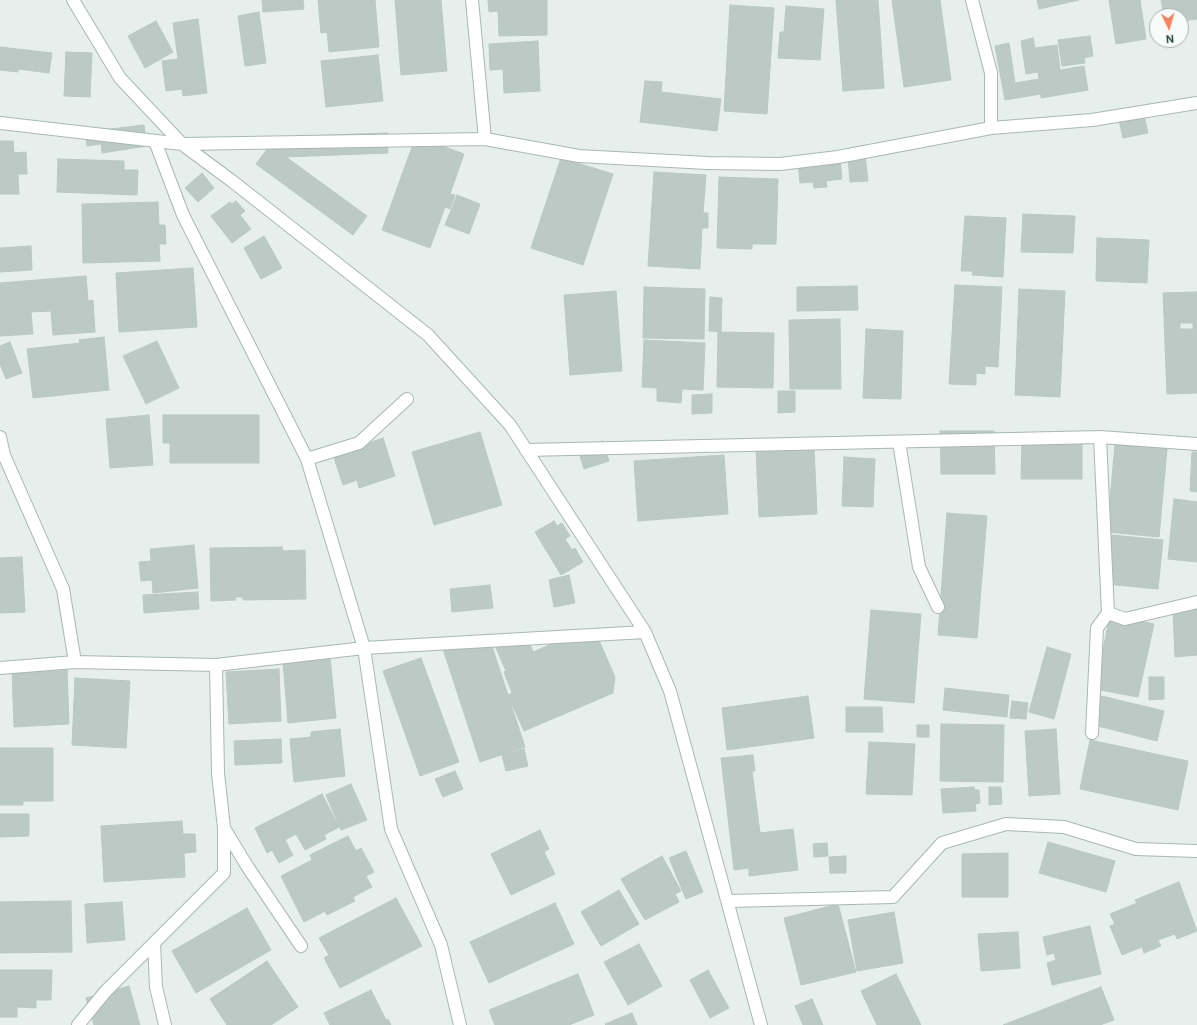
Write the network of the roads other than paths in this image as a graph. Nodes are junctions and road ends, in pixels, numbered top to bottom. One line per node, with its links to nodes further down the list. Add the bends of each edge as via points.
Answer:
1 (73, 0): 9 (street, via 120,78)
2 (472, 0): 7 (street)
3 (972, 0): 6 (street, via 991,73)
4 (1197, 103): 6 (street, via 1092,120)
5 (0, 123): 8 (street)
6 (991, 128): 7 (street, via 838,157 780,164 579,156)
7 (485, 140): 9 (street)
8 (155, 141): 9 (street); 16 (street, via 183,215)
9 (182, 144): 15 (street, via 428,335 510,425)
10 (407, 399): 16 (street, via 359,443)
11 (0, 437): 22 (street, via 4,455 63,589)
12 (1100, 437): 13 (street); 14 (street); 19 (street)
13 (899, 442): 15 (street); 18 (street, via 919,567)
14 (1197, 444)
15 (526, 450): 20 (street)
16 (307, 459): 21 (street)
17 (1197, 602): 19 (street, via 1125,619)
18 (938, 607)
19 (1108, 613): 25 (street, via 1097,628)
20 (645, 632): 21 (street); 28 (street, via 670,691)
21 (364, 648): 23 (street); 33 (street, via 391,829 441,945)
22 (75, 662): 23 (street); 24 (street)
23 (216, 665): 26 (street, via 218,772)
24 (0, 668)
25 (1092, 733)
26 (224, 828): 29 (street, via 224,873); 30 (street)
27 (1197, 851): 28 (street, via 1136,850 1064,827 1006,824 942,842 893,897)
28 (729, 901): 34 (street)
29 (154, 943): 31 (street, via 105,992); 32 (street, via 156,987)
30 (301, 946)
31 (78, 1025)
32 (165, 1025)
33 (460, 1025)
34 (762, 1025)

